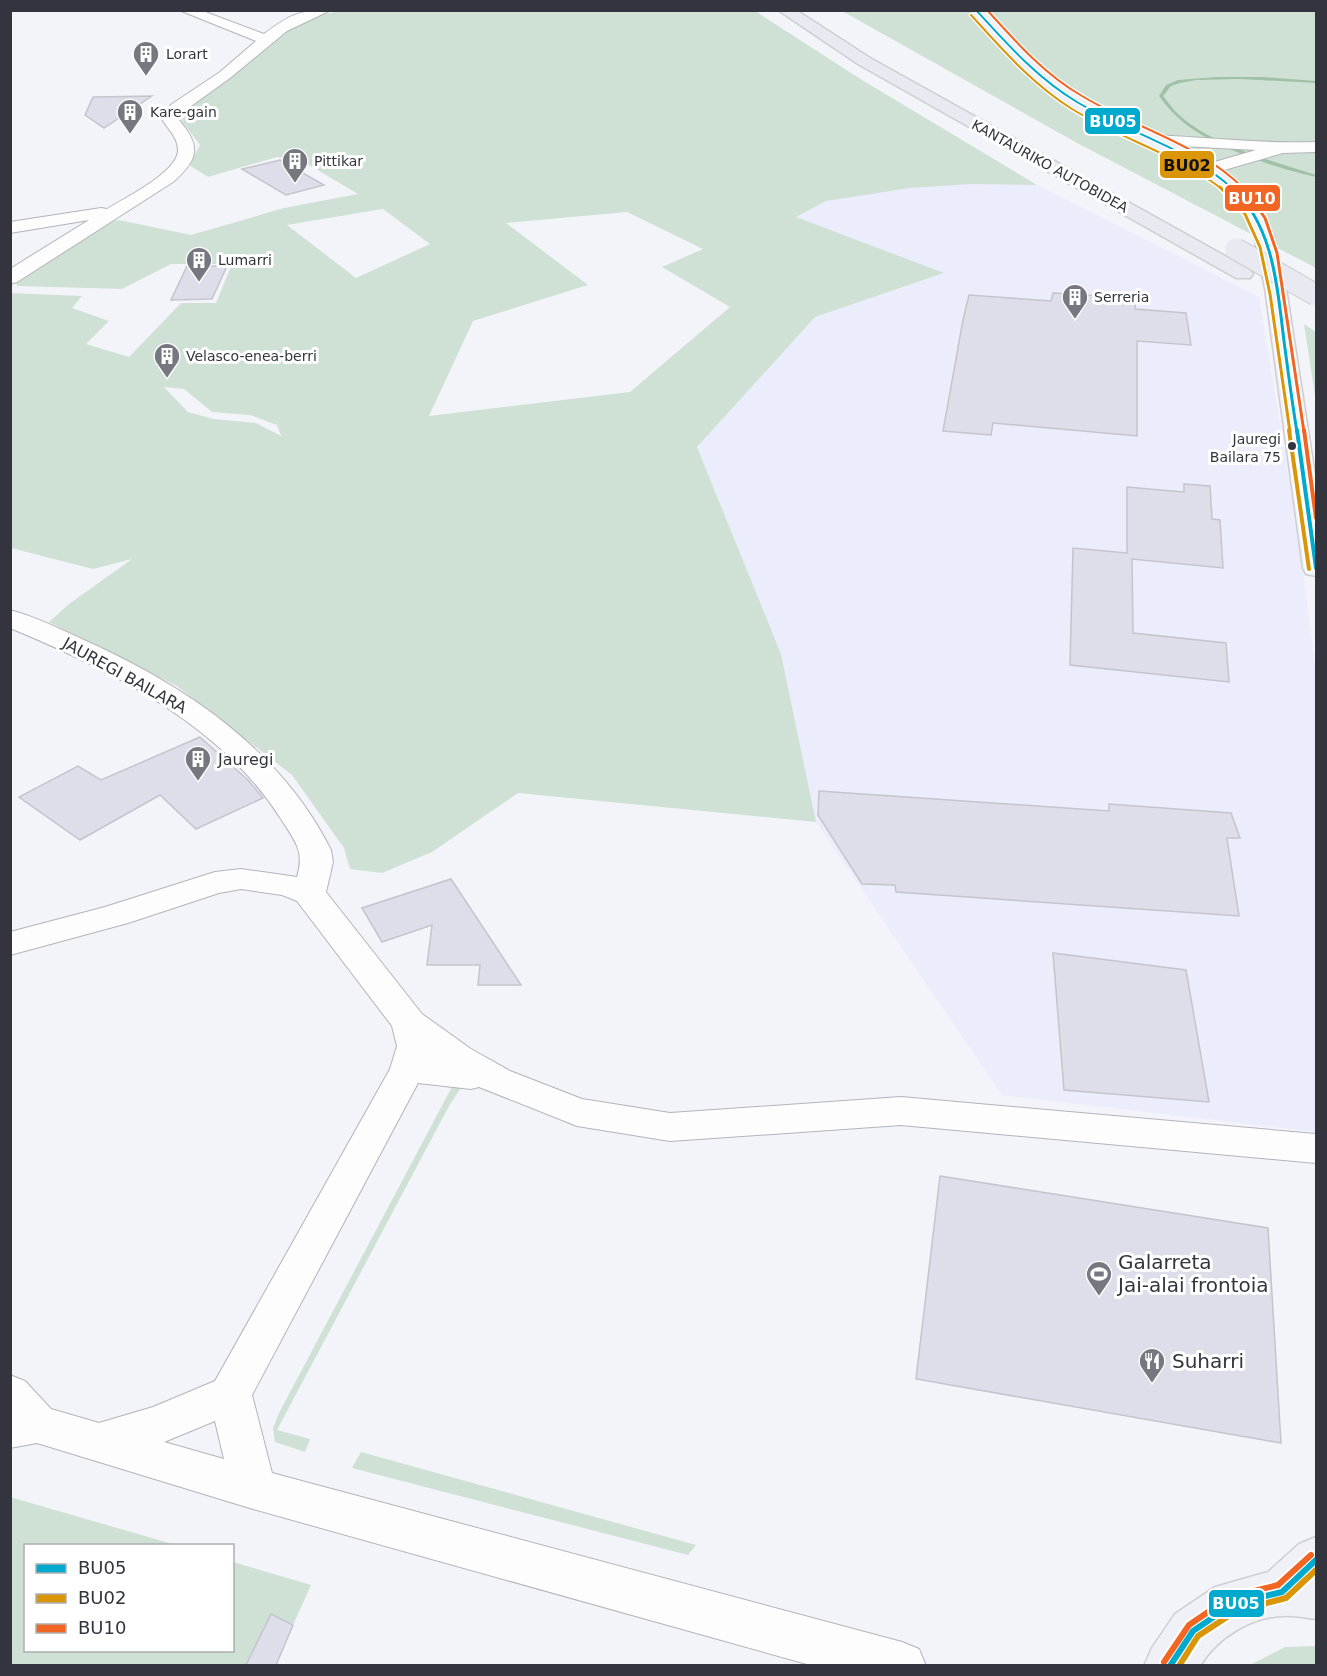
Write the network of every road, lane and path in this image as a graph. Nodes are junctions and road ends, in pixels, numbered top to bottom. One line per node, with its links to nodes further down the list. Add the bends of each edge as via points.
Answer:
1 (186, 10): 6 (street)
2 (324, 10): 6 (street, via 294,18)
3 (785, 10): 17 (highway, KANTAURIKO AUTOBIDEA, via 864,61)
4 (810, 10): 12 (highway, KANTAURIKO AUTOBIDEA, via 895,63)
5 (976, 10): 7 (main road, via 1055,89)
6 (266, 40): 11 (street, via 172,113 171,121 187,141 184,158 157,186)
7 (1151, 140): 9 (street); 10 (main road)
8 (1317, 147): 9 (street)
9 (1282, 148): 10 (street)
10 (1207, 170): 18 (main road, via 1241,197 1264,235 1279,309)
11 (117, 210): 13 (street); 15 (street)
12 (1176, 216)
13 (10, 228)
14 (1216, 238): 16 (highway, bridge)
15 (10, 278)
16 (1317, 295)
17 (1317, 317)
18 (1317, 568)
19 (10, 618): 20 (street, JAUREGI BAILARA, via 139,679 205,721 263,770 291,804 317,856)
20 (309, 893): 21 (street, via 287,885 241,879 224,881); 22 (street)
21 (10, 944)
22 (409, 1050): 23 (street, via 471,1076 478,1065 577,1112 670,1127 901,1111); 24 (street)
23 (1317, 1149)
24 (230, 1394): 26 (street, via 160,1424); 27 (street)
25 (19, 1416): 26 (street)
26 (97, 1443): 27 (street)
27 (253, 1488): 29 (street)
28 (1305, 1582): 30 (main road, via 1233,1604 1192,1631)
29 (902, 1665)
30 (1170, 1665)

